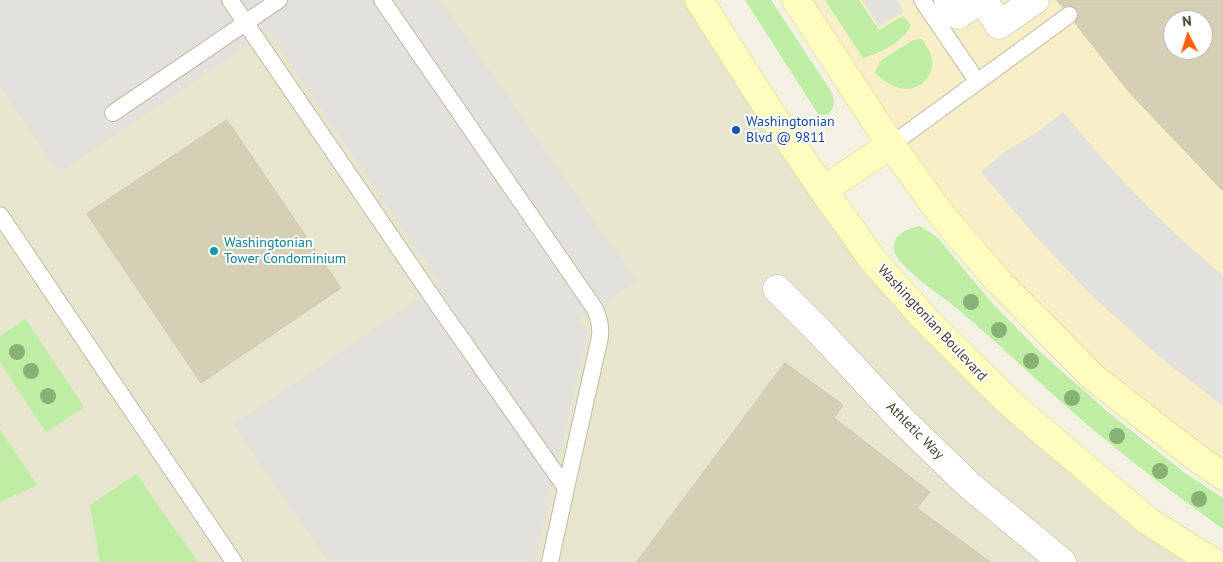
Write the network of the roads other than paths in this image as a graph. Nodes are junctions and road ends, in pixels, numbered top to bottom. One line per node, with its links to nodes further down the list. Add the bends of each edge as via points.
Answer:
1 (230, 0): 11 (lane)
2 (279, 0): 11 (lane)
3 (382, 0): 19 (lane, via 598,315 600,337)
4 (699, 0): 15 (street, Washingtonian Boulevard)
5 (796, 0): 14 (street)
6 (922, 0): 12 (lane)
7 (948, 0): 8 (street, via 958,15)
8 (982, 0): 9 (street, via 999,25)
9 (1034, 0)
10 (1069, 15): 12 (lane)
11 (246, 22): 13 (lane); 19 (lane)
12 (977, 81): 14 (lane)
13 (114, 113)
14 (891, 145): 15 (street); 18 (street, via 944,218 1000,283 1094,378)
15 (822, 190): 23 (street, Washingtonian Boulevard, via 873,260 928,322 1011,404 1148,521)
16 (0, 215): 20 (lane)
17 (777, 289): 22 (street, Athletic Way, via 902,420 963,478)
18 (1223, 476)
19 (566, 488): 21 (lane)
20 (234, 562)
21 (550, 562)
22 (1062, 562)
23 (1213, 562)

